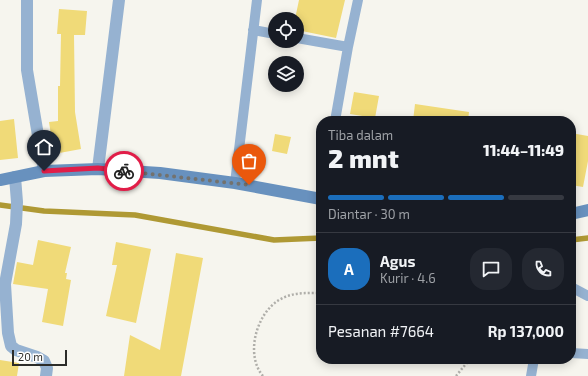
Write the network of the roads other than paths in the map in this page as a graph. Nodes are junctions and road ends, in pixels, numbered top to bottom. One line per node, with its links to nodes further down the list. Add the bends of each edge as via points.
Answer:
1 (27, 0): 11 (street, via 27,70)
2 (119, 0): 10 (street)
3 (257, 0): 5 (lane)
4 (358, 0): 8 (lane)
5 (253, 30): 6 (lane); 14 (lane)
6 (268, 33)
7 (304, 39): 8 (lane)
8 (348, 47): 9 (lane)
9 (336, 116)
10 (98, 168): 11 (main road); 14 (main road)
11 (44, 171): 12 (main road)
12 (15, 177): 13 (main road); 23 (street, via 16,224 5,284 8,333 11,346 16,350 44,361)
13 (0, 180)
14 (235, 182): 15 (main road)
15 (316, 198)
16 (588, 210): 17 (main road)
17 (576, 213)
18 (576, 290): 19 (lane)
19 (588, 296)
20 (576, 353): 21 (lane)
21 (588, 354)
22 (533, 364): 24 (lane)
23 (46, 376)
24 (531, 376)

